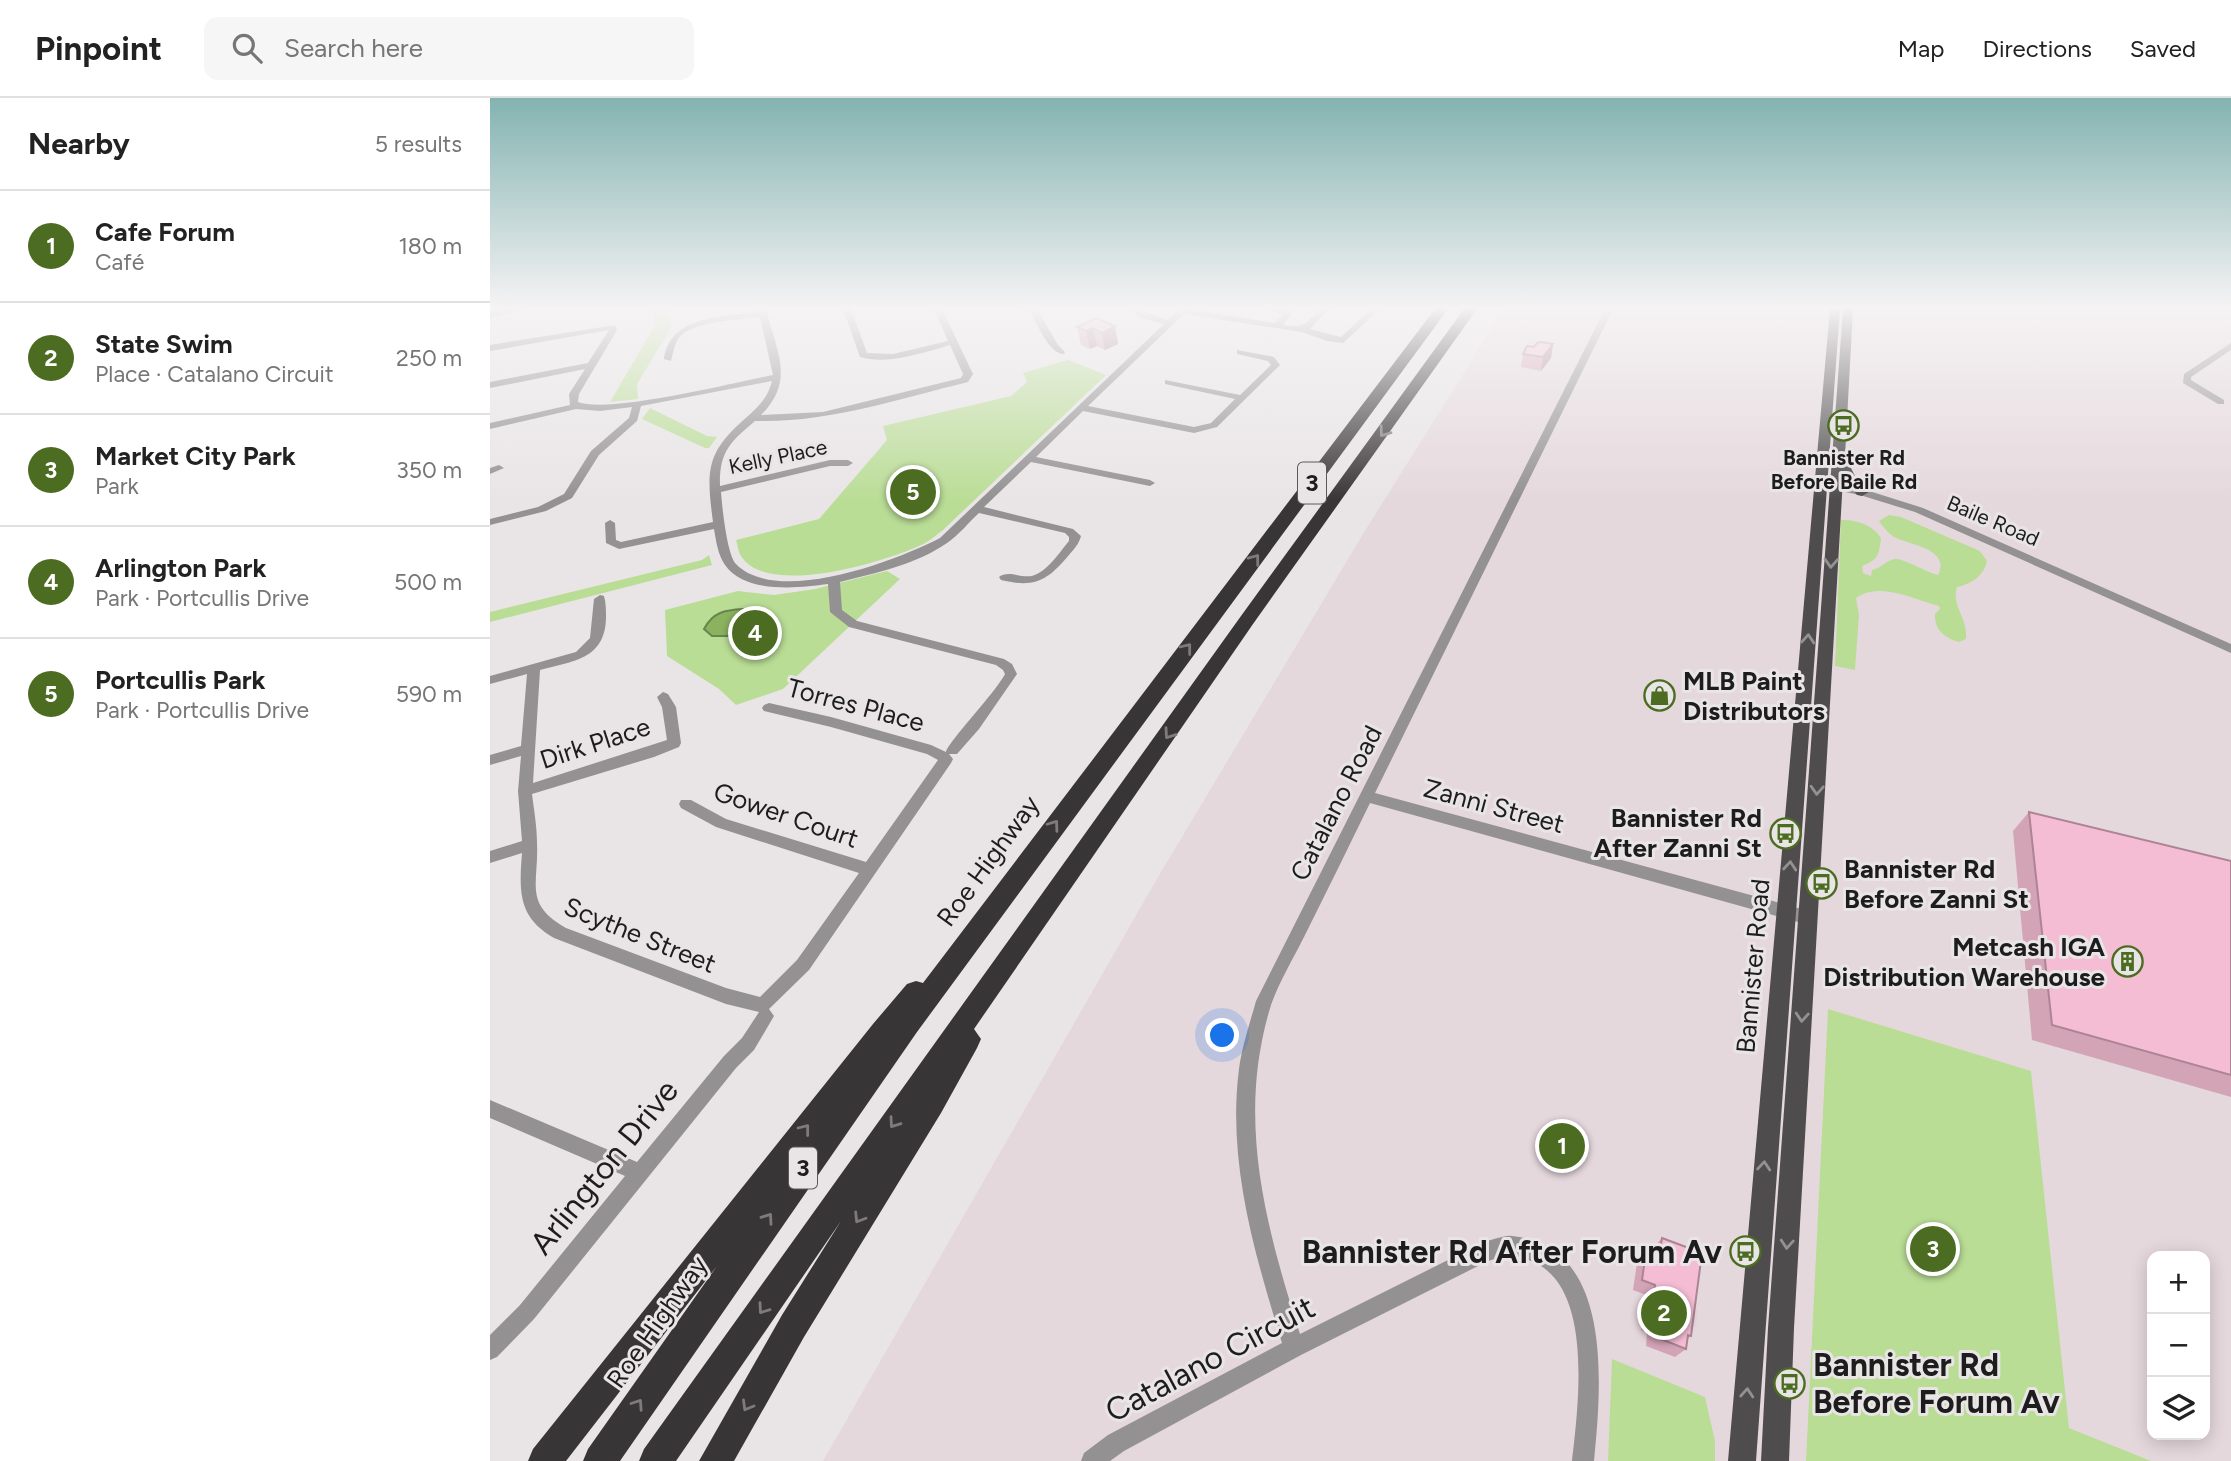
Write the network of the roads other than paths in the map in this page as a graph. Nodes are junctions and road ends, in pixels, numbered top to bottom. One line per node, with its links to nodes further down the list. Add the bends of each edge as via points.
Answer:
1 (553, 373): 15 (street)
2 (587, 373): 19 (street, via 574,394)
3 (776, 373): 13 (street)
4 (967, 373): 21 (street, via 958,384 823,415)
5 (1119, 373): 20 (street)
6 (1268, 373): 16 (street)
7 (1393, 373): 52 (highway, Roe Highway / 3, one-way to 7)
8 (1426, 373): 55 (highway, 3, one-way to 55)
9 (1578, 373): 47 (street, Catalano Road)
10 (1832, 373): 27 (main road, Bannister Road)
11 (1843, 373): 23 (main road, Bannister Road)
12 (2193, 373): 17 (street, via 2186,381)
13 (777, 377): 18 (street); 21 (street, via 770,398)
14 (1168, 382): 16 (street)
15 (490, 385)
16 (1242, 398): 20 (street, via 1214,425 1194,430)
17 (2221, 402)
18 (637, 404): 19 (street); 31 (street, via 634,419 595,453 568,496 542,509)
19 (576, 406): 22 (street)
20 (1082, 408): 24 (street)
21 (751, 418): 28 (street, via 718,455)
22 (490, 426)
23 (1837, 454): 27 (main road, Bannister Road); 29 (main road)
24 (1029, 459): 26 (street); 30 (street)
25 (848, 463): 28 (street, Kelly Place, via 830,463)
26 (1150, 483)
27 (1827, 489): 29 (street, Baile Road); 34 (street, Baile Road, via 1919,516); 53 (main road, Bannister Road, one-way to 27); 54 (main road, Bannister Road, one-way to 54)
28 (717, 490): 33 (street)
29 (1862, 492): 34 (street, Baile Road, via 1919,510)
30 (977, 509): 35 (street, via 1075,536 1042,577 1023,582); 36 (street, via 927,551)
31 (490, 522)
32 (610, 523): 33 (street, via 610,541 619,546)
33 (721, 524): 36 (street, via 724,553 742,574 776,584)
34 (2005, 551): 38 (street, Baile Road)
35 (1005, 577)
36 (834, 579): 44 (street, Arlington Drive, via 836,612 853,624 1008,667 1007,682)
37 (600, 599): 39 (street, via 598,640 591,648)
38 (2231, 649)
39 (534, 667): 40 (street); 43 (street, Scythe Street)
40 (490, 680)
41 (663, 697): 46 (street, Dirk Place, via 669,707 674,743)
42 (769, 708): 44 (street, Torres Place)
43 (528, 749): 45 (street); 46 (street, Scythe Street)
44 (947, 754): 51 (street, Arlington Drive)
45 (490, 760)
46 (525, 791): 49 (street, Scythe Street)
47 (1368, 797): 53 (street, Zanni Street); 60 (street, Catalano Road, via 1264,1001 1247,1071 1244,1124 1256,1220)
48 (687, 804): 51 (street, Gower Court, via 721,823)
49 (530, 845): 50 (street); 56 (street, Scythe Street, via 527,886 534,913 546,925 726,996 748,1011)
50 (490, 857)
51 (870, 870): 56 (street, Arlington Drive, via 787,995)
52 (1014, 880): 63 (highway, one-way to 52, via 882,1032); 64 (highway, Roe Highway / 3, one-way to 52, via 782,1197)
53 (1786, 912): 54 (street, Zanni Street); 69 (main road, Bannister Road, one-way to 53)
54 (1809, 918): 70 (main road, Bannister Road, one-way to 70)
55 (1032, 928): 65 (highway, 3, one-way to 65); 66 (highway, one-way to 66)
56 (763, 1010): 58 (street, Arlington Drive, via 755,1035)
57 (490, 1108): 58 (street)
58 (639, 1173): 59 (street, Arlington Drive)
59 (527, 1312): 61 (street, Arlington Drive); 62 (street, Arlington Drive, via 514,1336)
60 (1294, 1348): 67 (street, Catalano Circuit, via 1116,1443); 68 (street, Catalano Circuit, via 1486,1251 1511,1246 1532,1251 1564,1275 1587,1330 1590,1368)
61 (490, 1350)
62 (490, 1361)
63 (545, 1461)
64 (600, 1461)
65 (656, 1461)
66 (716, 1461)
67 (1092, 1461)
68 (1583, 1461)
69 (1742, 1461)
70 (1775, 1461)

